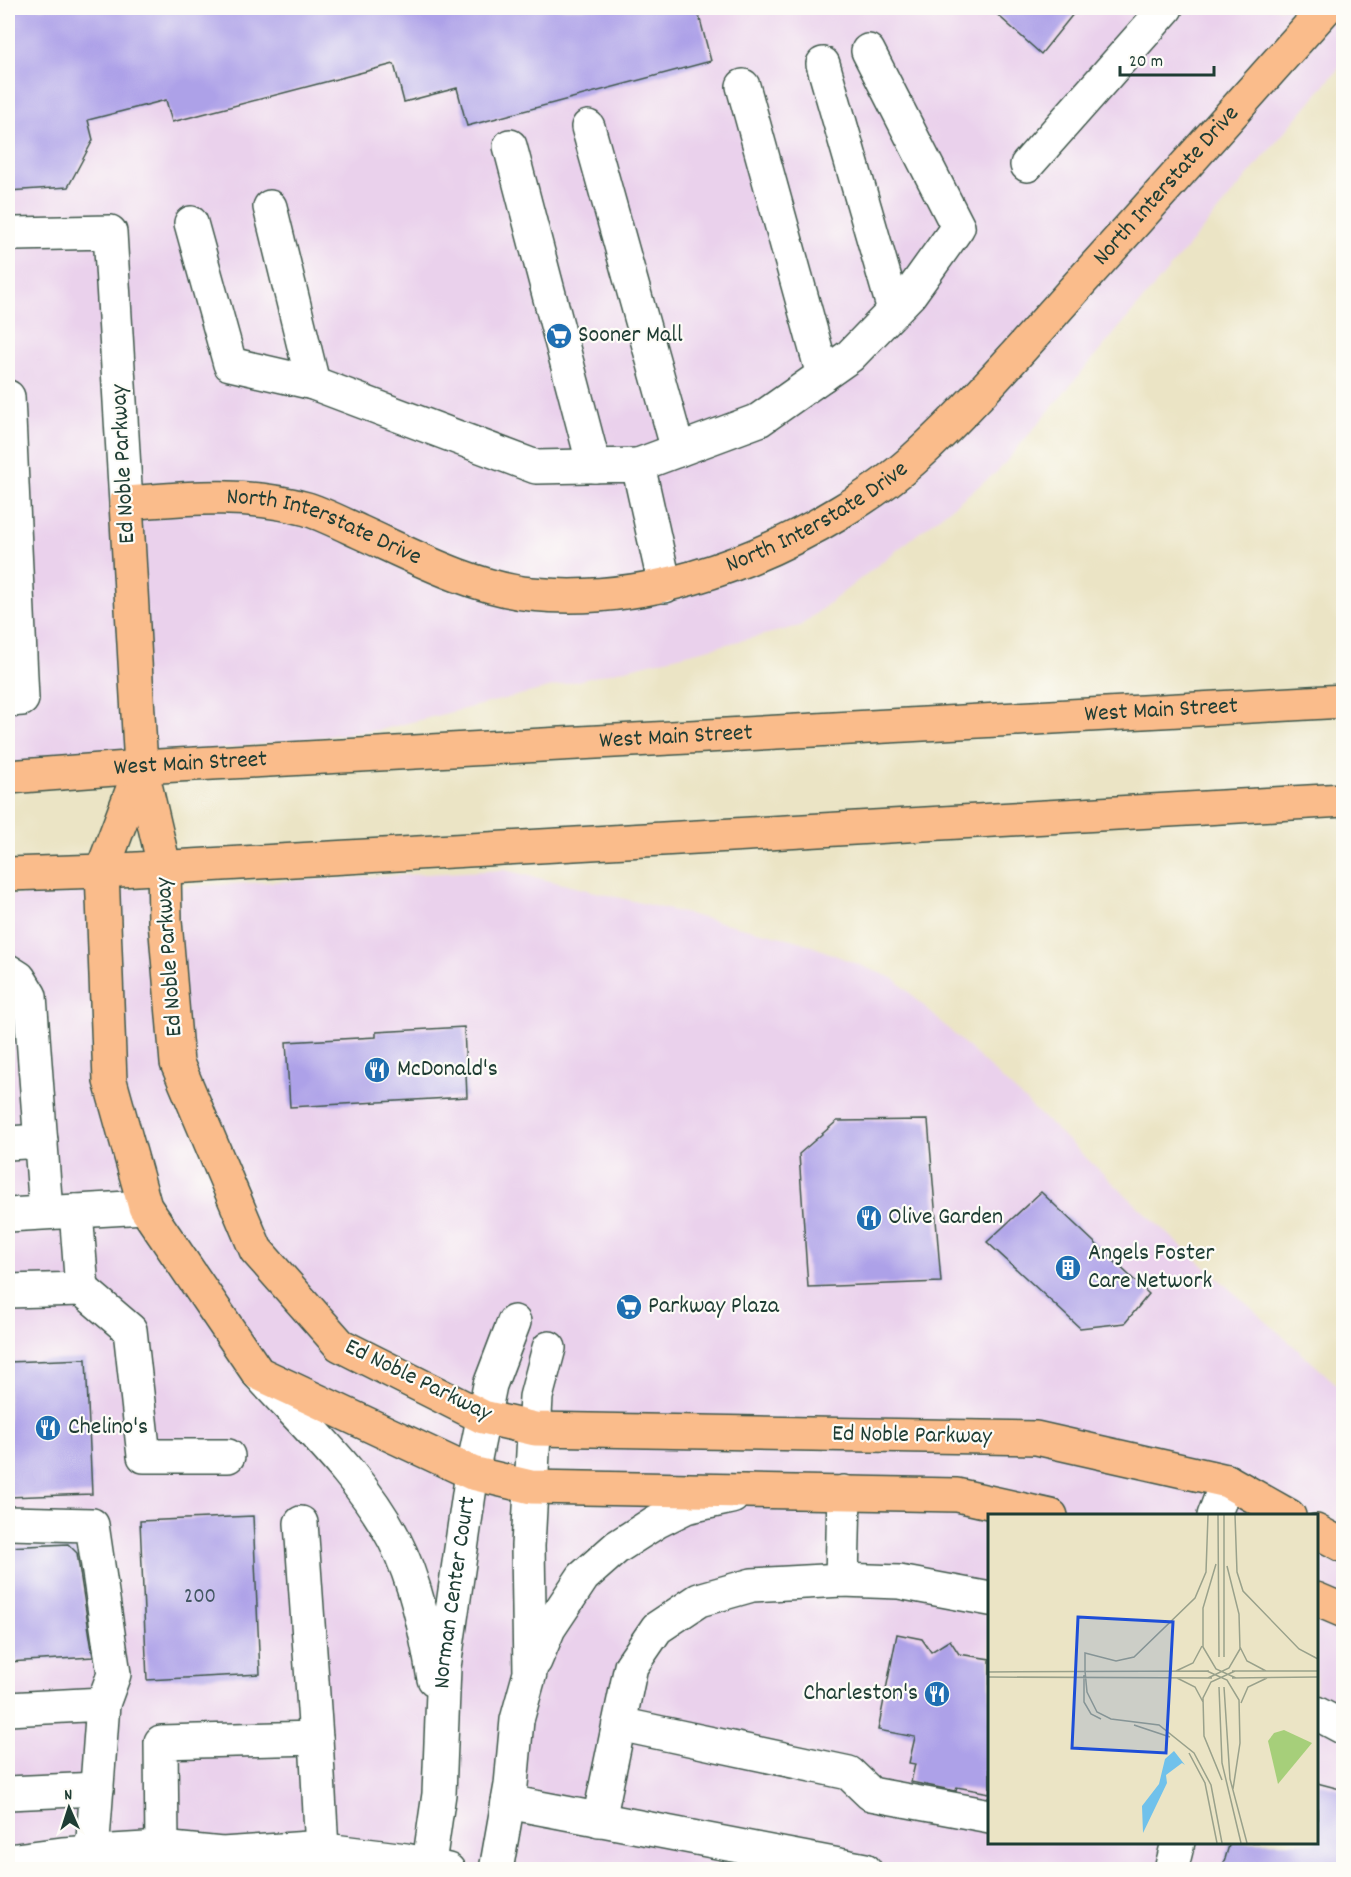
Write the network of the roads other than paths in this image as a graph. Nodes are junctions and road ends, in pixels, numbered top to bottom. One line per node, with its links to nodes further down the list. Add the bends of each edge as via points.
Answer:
1 (1166, 8): 8 (street)
2 (1326, 8): 20 (main road, North Interstate Drive, via 998,374 911,462 868,495 772,549)
3 (868, 51): 12 (street, via 958,227)
4 (823, 64): 12 (street)
5 (743, 86): 13 (street)
6 (588, 126): 16 (street)
7 (510, 146): 18 (street)
8 (1027, 165)
9 (270, 207): 14 (street)
10 (191, 223): 14 (street, via 230,364)
11 (8, 236): 19 (street, Ed Noble Parkway, via 110,232)
12 (894, 310): 13 (street, via 850,356)
13 (823, 375): 16 (street, via 759,420)
14 (313, 383): 18 (street, via 536,467)
15 (8, 397): 21 (street)
16 (678, 450): 17 (street)
17 (638, 465): 18 (street); 20 (street)
18 (594, 466)
19 (126, 503): 20 (main road, North Interstate Drive, via 204,497 266,500 320,514 491,587 528,594 614,594); 23 (main road, Ed Noble Parkway)
20 (665, 586)
21 (15, 699)
22 (1344, 701): 23 (main road, West Main Street)
23 (141, 767): 24 (main road, West Main Street); 26 (main road, Ed Noble Parkway); 27 (main road, Ed Noble Parkway)
24 (8, 777)
25 (1344, 800): 26 (main road)
26 (164, 866): 27 (main road); 40 (main road, Ed Noble Parkway, via 177,1063 256,1250 340,1346)
27 (102, 871): 28 (main road); 32 (main road, Ed Noble Parkway, via 110,1080)
28 (8, 874)
29 (8, 971): 30 (street, via 19,978 30,996)
30 (41, 1141): 31 (street); 33 (street)
31 (8, 1143)
32 (145, 1207): 33 (street); 39 (main road, Ed Noble Parkway)
33 (61, 1212): 34 (street); 35 (street)
34 (8, 1215)
35 (82, 1289): 36 (street); 42 (street, via 130,1330 144,1456)
36 (8, 1291)
37 (514, 1322): 40 (street, Norman Center Court, via 490,1385)
38 (549, 1348): 41 (street, via 536,1396)
39 (258, 1373): 43 (main road); 65 (street, via 336,1458 394,1539 424,1625)
40 (483, 1417): 41 (main road, Ed Noble Parkway); 43 (street, Norman Center Court)
41 (535, 1429): 44 (main road, Ed Noble Parkway, via 1036,1438); 45 (street)
42 (228, 1456)
43 (472, 1473): 45 (main road); 65 (street, Norman Center Court, via 444,1667)
44 (1227, 1482): 49 (street); 50 (main road, Ed Noble Parkway)
45 (531, 1487): 46 (main road); 59 (street)
46 (761, 1490): 47 (main road); 59 (street, via 686,1507 617,1546 583,1577 549,1628)
47 (844, 1492): 48 (main road, via 957,1495); 55 (street)
48 (1046, 1514)
49 (1214, 1514)
50 (1287, 1514)
51 (8, 1523): 60 (street, via 92,1525 114,1674)
52 (301, 1523): 66 (street)
53 (1318, 1532): 54 (main road)
54 (1344, 1546)
55 (842, 1580): 56 (street, via 899,1582); 63 (street, via 752,1585 699,1600 657,1628 632,1666)
56 (988, 1599)
57 (1318, 1599): 58 (main road)
58 (1344, 1611)
59 (530, 1673): 69 (street, via 517,1720)
60 (103, 1704): 61 (street); 67 (street)
61 (8, 1709)
62 (1318, 1714): 64 (street)
63 (619, 1724): 70 (street, via 849,1773 872,1794); 71 (street)
64 (1344, 1728)
65 (442, 1731): 78 (street, Norman Center Court)
66 (316, 1737): 73 (street, via 161,1742); 74 (street)
67 (97, 1789): 68 (street); 75 (street)
68 (8, 1793)
69 (508, 1802): 71 (street); 80 (street)
70 (988, 1816)
71 (599, 1820): 81 (street)
72 (1177, 1844): 82 (street)
73 (162, 1848): 75 (street); 76 (street)
74 (322, 1850): 76 (street); 78 (street, via 406,1860)
75 (92, 1852): 77 (street)
76 (209, 1858): 79 (street)
77 (8, 1861)
78 (435, 1868)
79 (258, 1869)
80 (496, 1869)
81 (866, 1869)
82 (1171, 1869)

